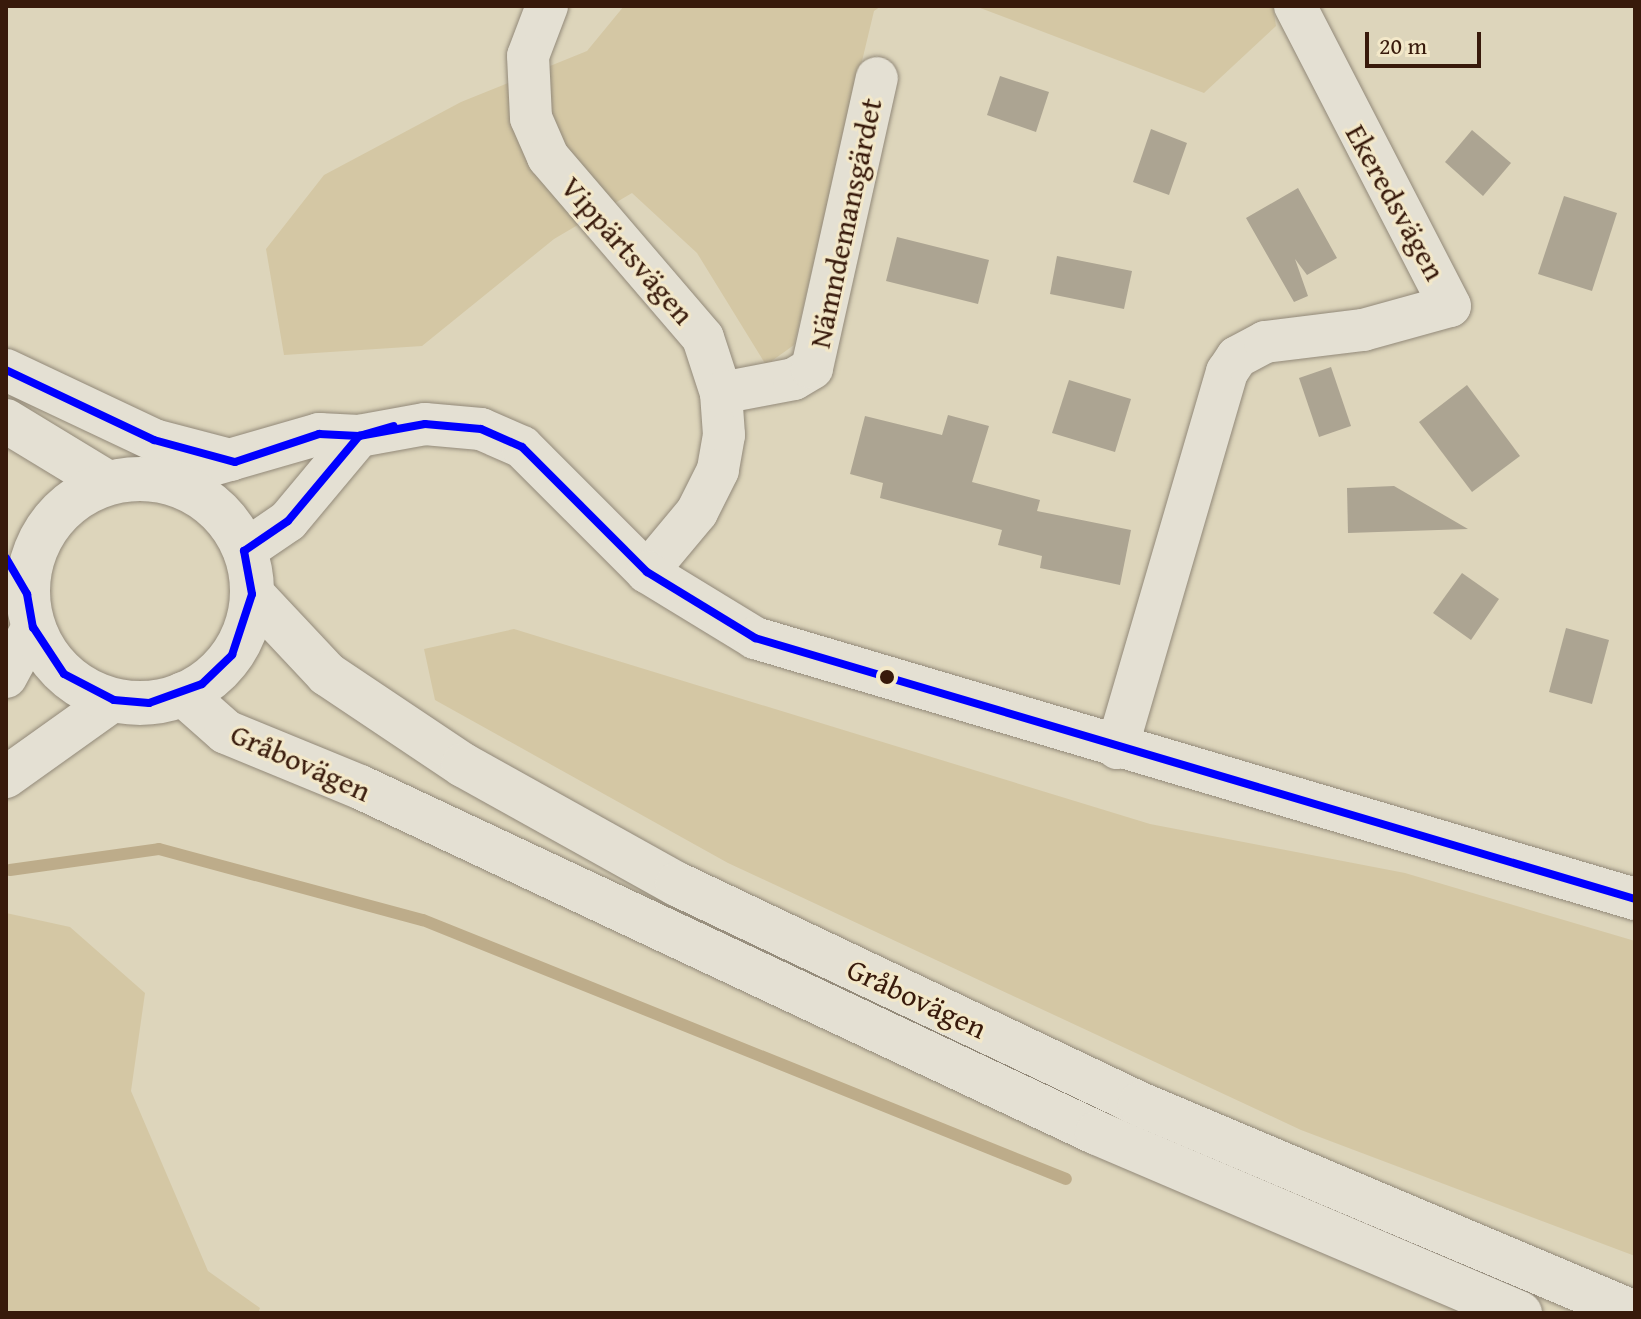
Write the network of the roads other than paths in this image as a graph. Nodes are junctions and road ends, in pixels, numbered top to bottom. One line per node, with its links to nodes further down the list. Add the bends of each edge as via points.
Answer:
1 (547, 6): 5 (street, Vippärtsvägen, via 528,56 531,118 548,157 703,338)
2 (1295, 6): 18 (street, Ekeredsvägen, via 1450,306 1363,330 1265,342 1237,357 1227,372)
3 (877, 78): 5 (street, Nämndemansgärdet, via 812,368 794,379)
4 (6, 370): 8 (street, via 154,440)
5 (721, 393): 12 (street, Vippärtsvägen, via 724,435 718,470 697,512)
6 (6, 421): 10 (main road)
7 (359, 436): 8 (street, via 319,434); 11 (street, via 288,521); 12 (street, via 406,425 453,426 522,447)
8 (235, 462): 9 (street)
9 (160, 480): 10 (main road); 11 (main road, via 211,504)
10 (108, 483): 13 (main road, via 65,507 49,525)
11 (244, 551): 14 (main road)
12 (647, 572): 18 (street, via 755,638)
13 (22, 593): 15 (street); 17 (main road, via 64,674)
14 (252, 594): 16 (main road, via 232,655); 22 (main road, Gråbovägen, via 327,674 463,765 677,884 1140,1104)
15 (6, 677)
16 (183, 694): 17 (main road, via 149,703); 21 (main road, Gråbovägen, via 226,732 360,787 1097,1133)
17 (114, 700): 19 (street)
18 (1117, 748): 20 (street)
19 (6, 777)
20 (1635, 899)
21 (1520, 1313)
22 (1635, 1313)

